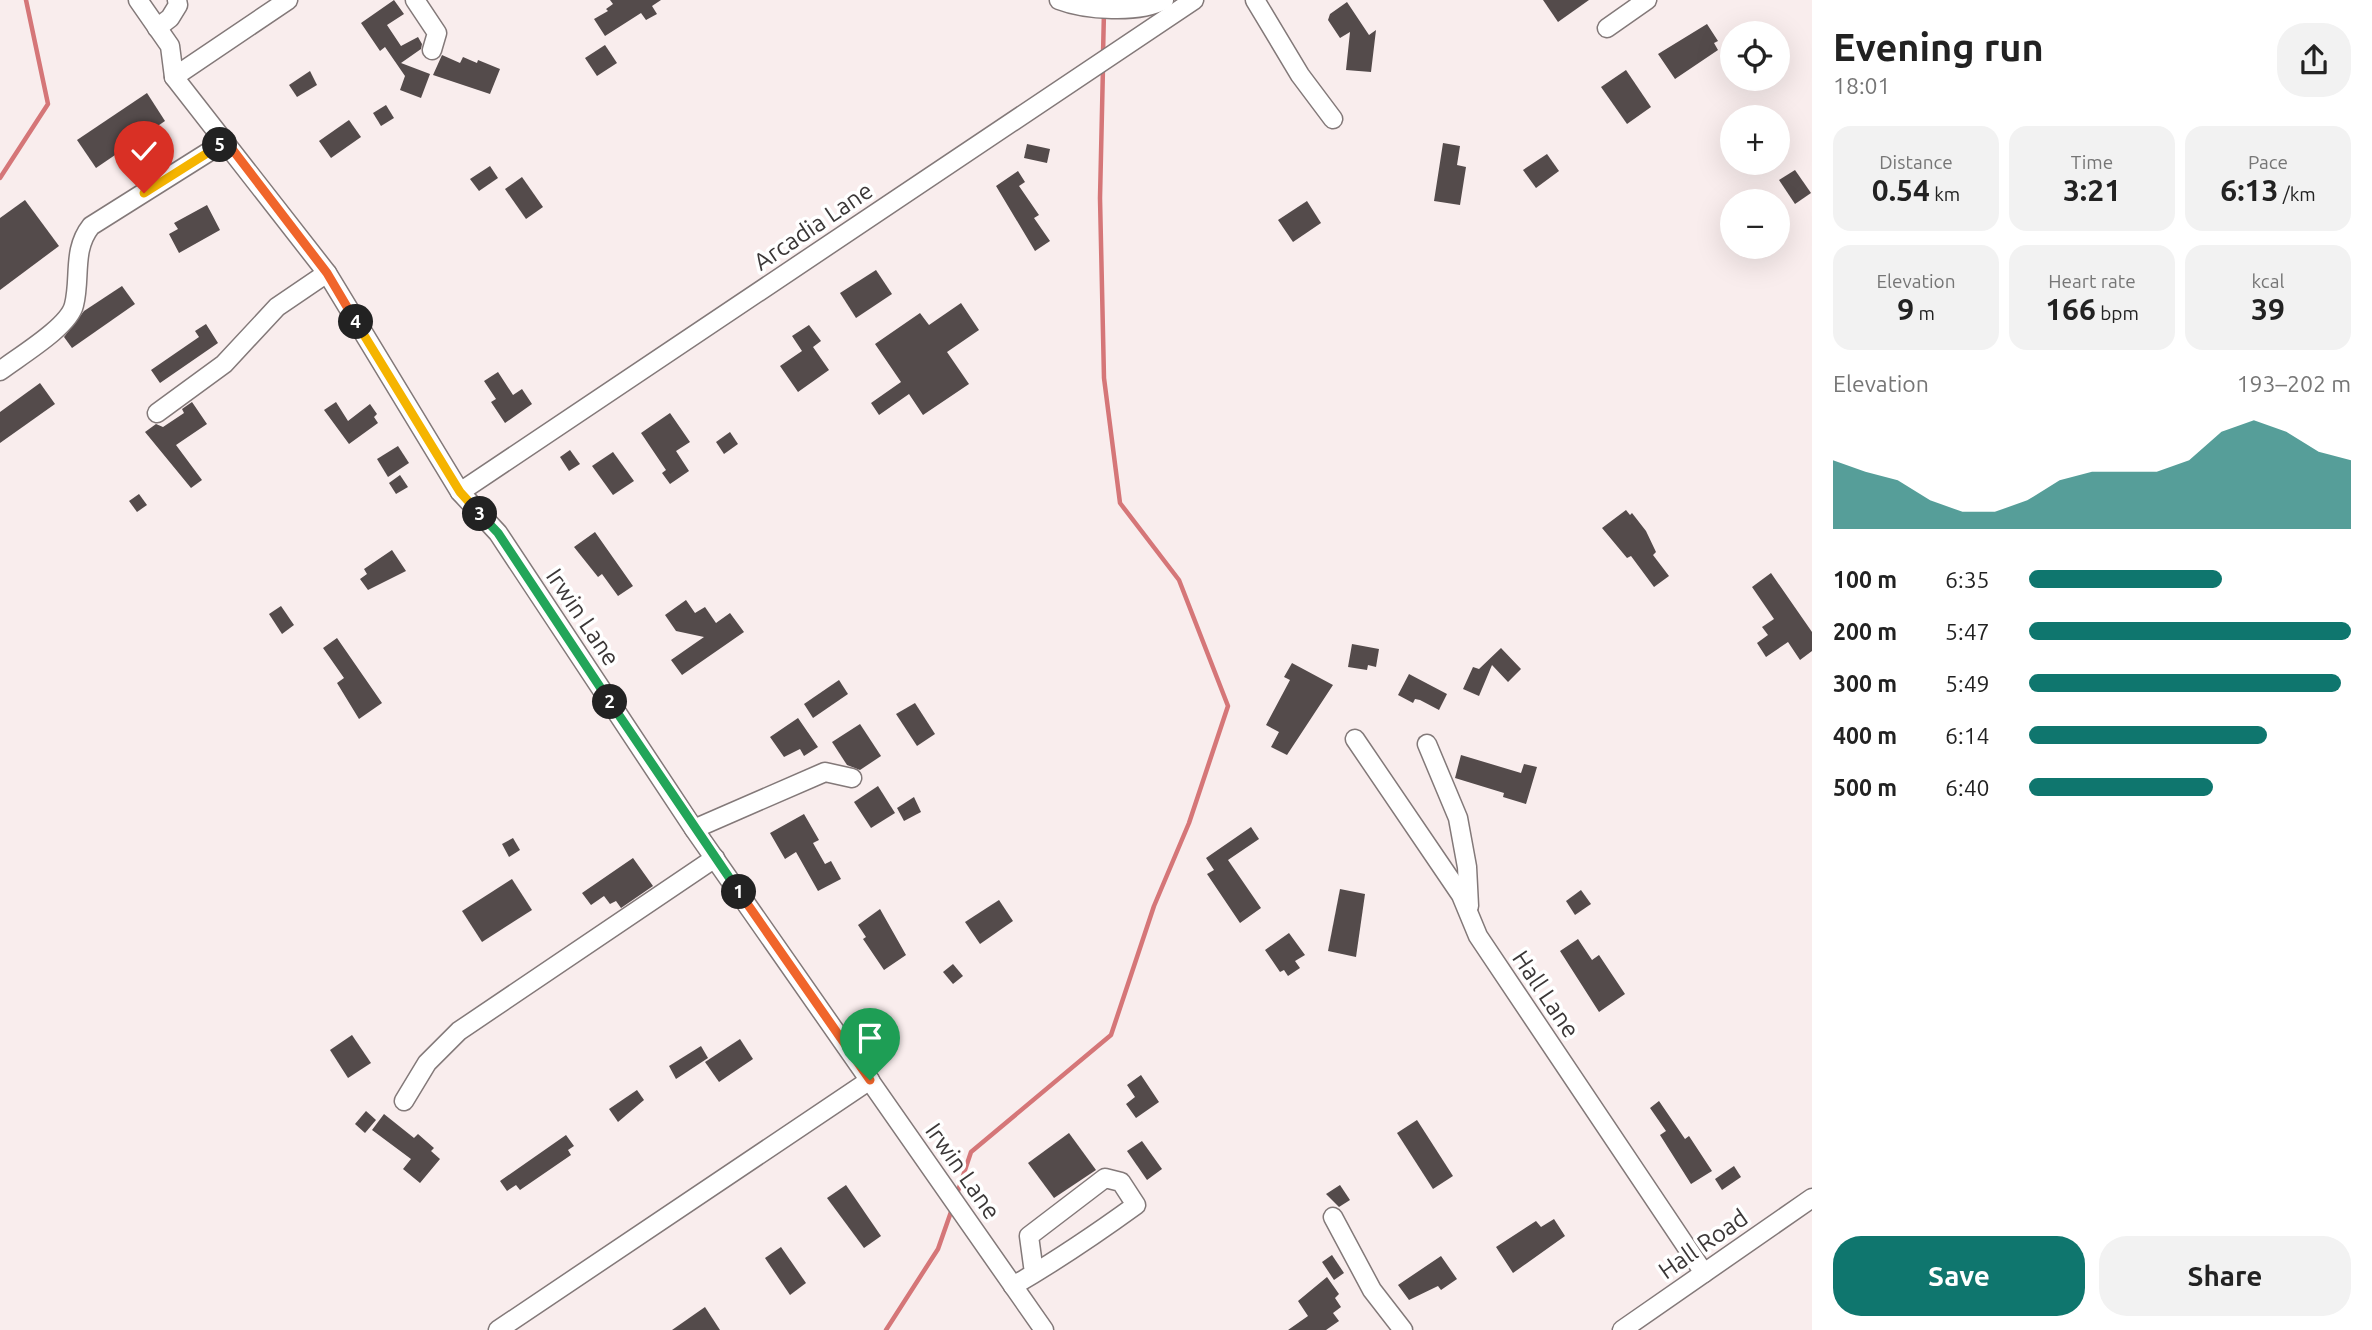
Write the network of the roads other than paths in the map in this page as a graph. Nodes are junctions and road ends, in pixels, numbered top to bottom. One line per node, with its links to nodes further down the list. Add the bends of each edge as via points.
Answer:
1 (138, 0): 10 (street, Irwin Lane)
2 (177, 0): 10 (street, via 170,18)
3 (288, 0): 13 (street)
4 (415, 0): 12 (street, via 437,33)
5 (1059, 0): 6 (street, via 1118,9 1152,7)
6 (1164, 0)
7 (1194, 0): 19 (street, Arcadia Lane)
8 (1255, 0): 14 (street)
9 (1647, 0): 11 (street)
10 (157, 28): 13 (street, Irwin Lane, via 170,46)
11 (1607, 28)
12 (432, 50)
13 (174, 77): 15 (street, Irwin Lane)
14 (1333, 119)
15 (226, 141): 16 (street, Irwin Lane); 17 (street, via 91,226 81,239 74,308 59,326)
16 (327, 273): 18 (street, via 277,307 224,364); 19 (street, Irwin Lane)
17 (0, 371)
18 (157, 413)
19 (460, 492): 23 (street, Irwin Lane, via 498,533)
20 (1355, 739): 25 (street, Hall Lane, via 1461,895)
21 (1427, 744): 25 (street, via 1458,818)
22 (852, 778): 23 (street, via 825,772)
23 (694, 829): 24 (street, Irwin Lane)
24 (715, 858): 26 (street, Irwin Lane); 27 (street, via 459,1031 427,1063)
25 (1470, 916): 31 (street, Hall Lane, via 1478,936)
26 (870, 1080): 32 (street, Irwin Lane); 33 (street)
27 (404, 1101)
28 (1812, 1198): 31 (street, Hall Road)
29 (1334, 1217): 35 (street, via 1372,1290)
30 (1034, 1273): 30 (street, via 1136,1205 1121,1182 1105,1178 1029,1236); 32 (street)
31 (1704, 1273): 36 (street, Hall Road)
32 (1013, 1286): 34 (street, Irwin Lane)
33 (498, 1330)
34 (1044, 1330)
35 (1403, 1330)
36 (1622, 1330)

